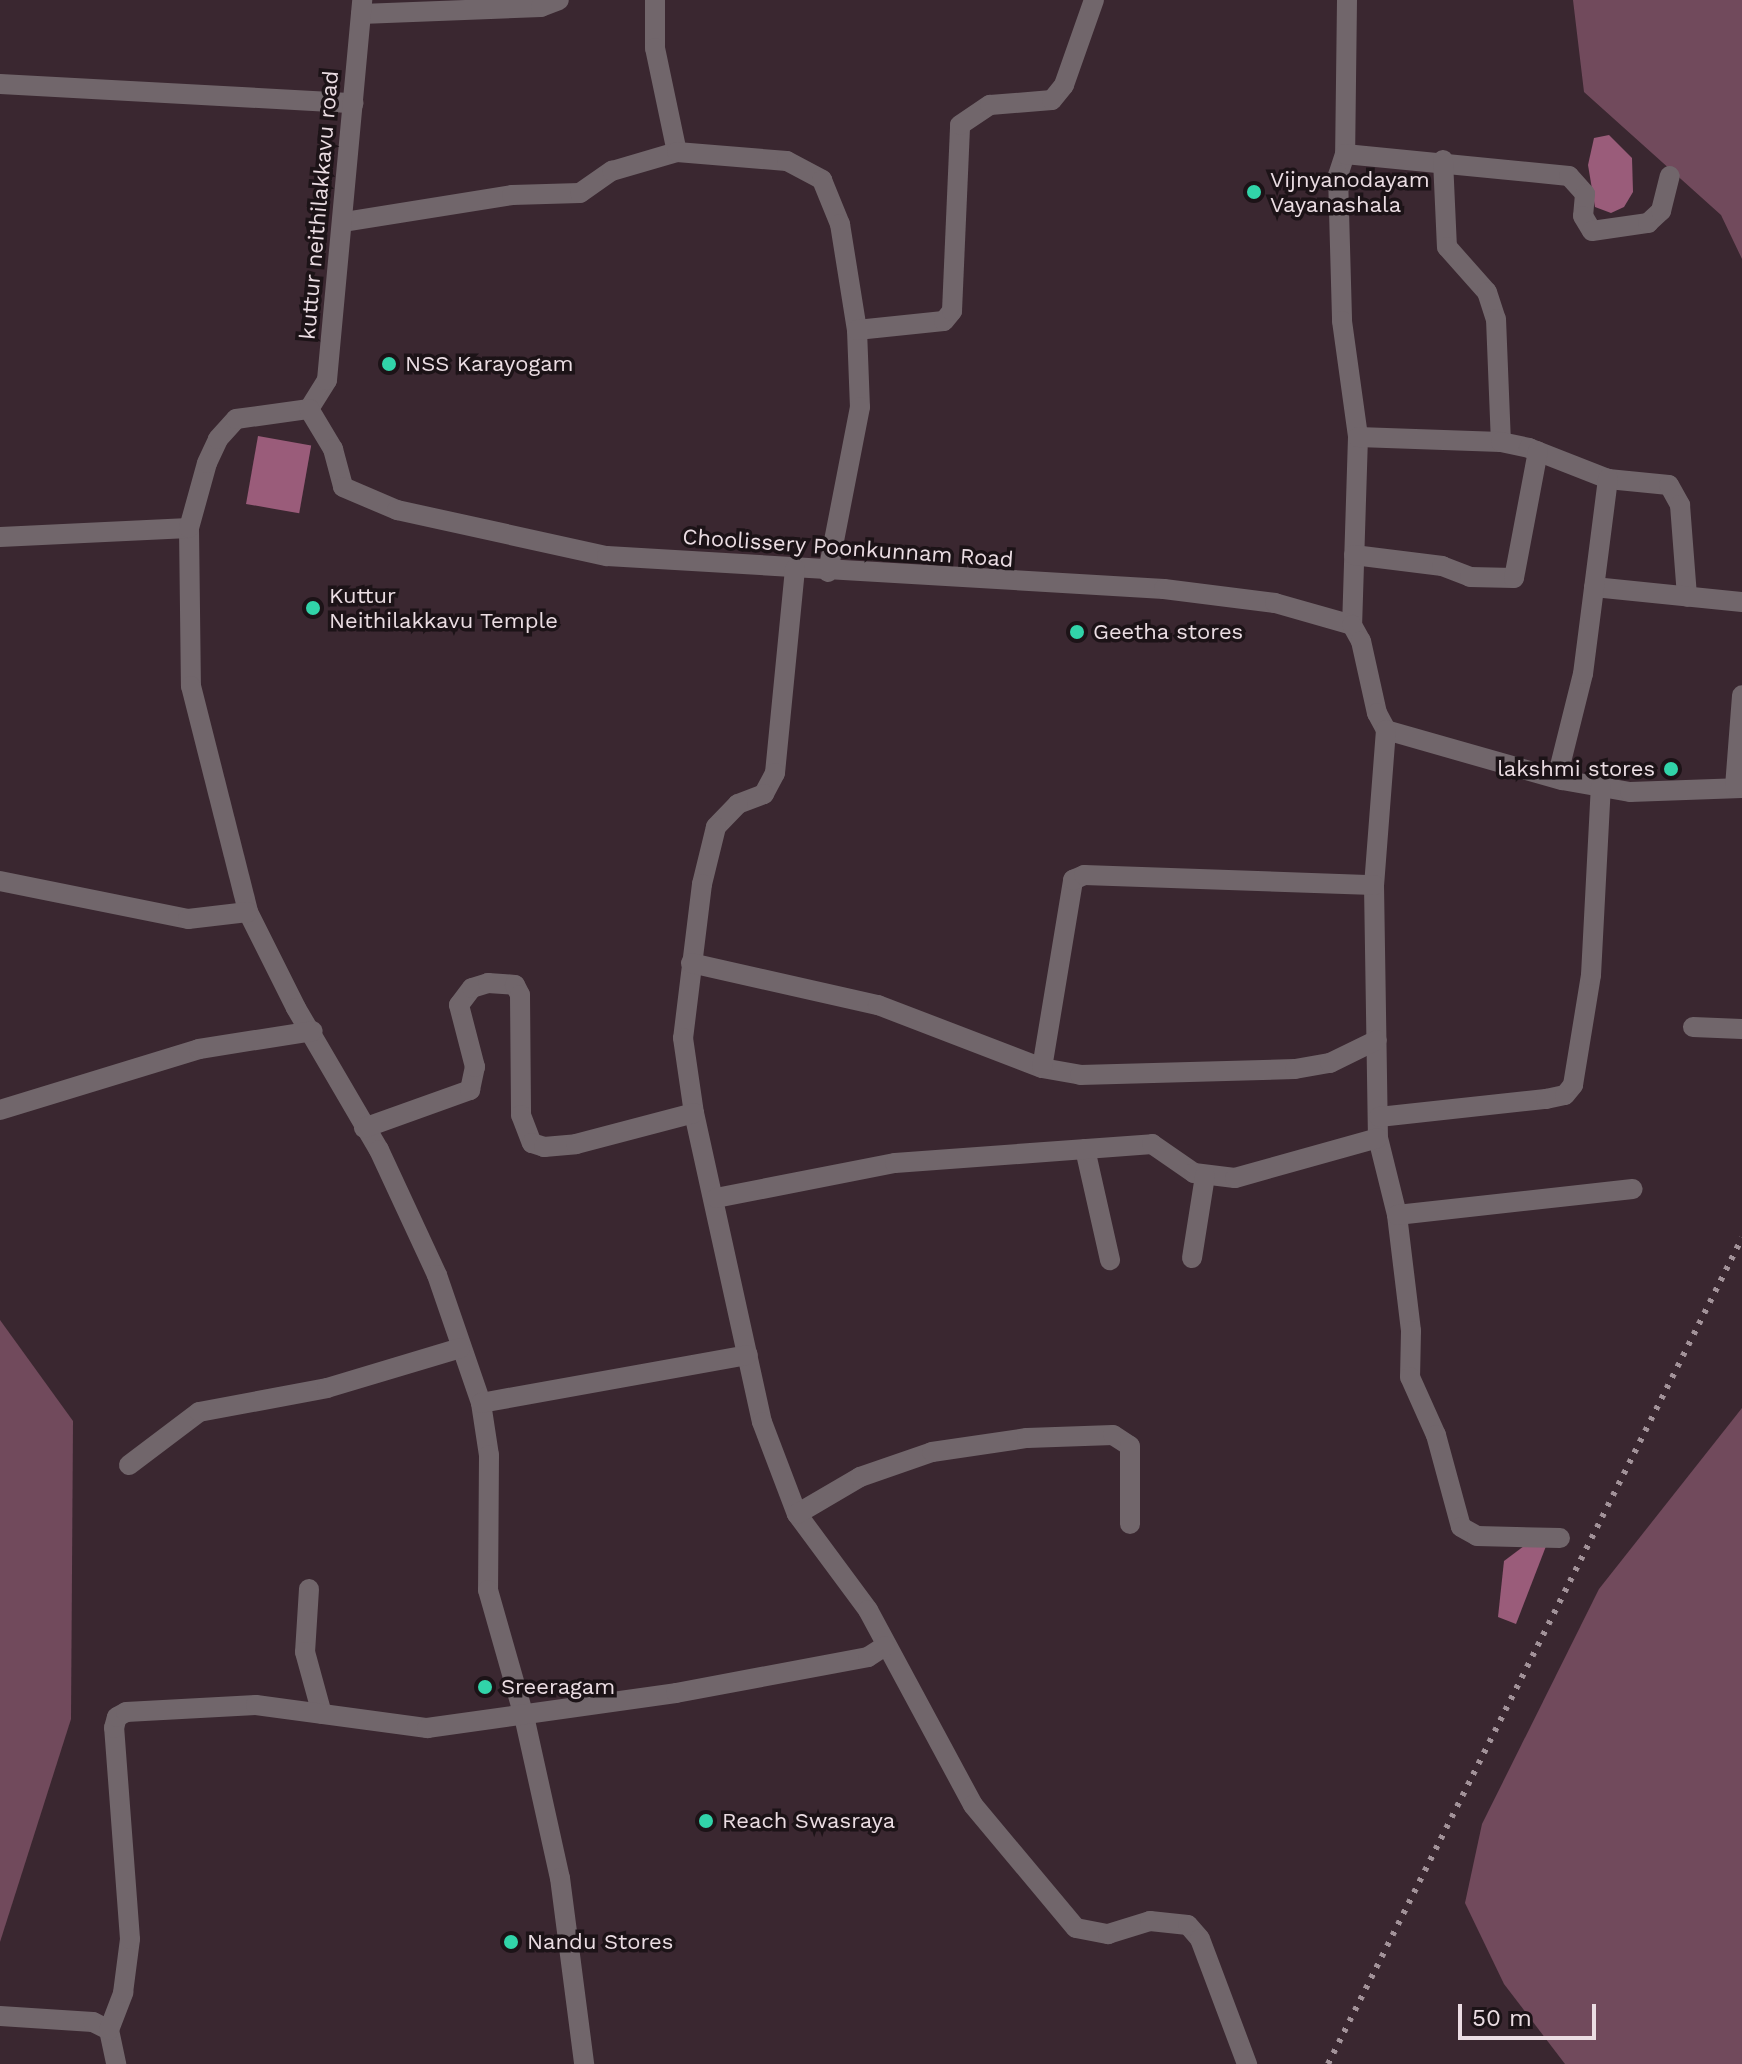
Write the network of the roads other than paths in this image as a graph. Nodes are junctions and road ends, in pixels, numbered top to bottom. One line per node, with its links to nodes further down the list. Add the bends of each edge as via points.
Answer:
1 (559, 0): 5 (street, via 541,7)
2 (655, 0): 8 (street, via 655,48)
3 (1094, 0): 13 (street, via 1064,85 1052,100 990,105 960,125 952,311 944,321)
4 (1347, 0): 9 (street)
5 (362, 7): 7 (street, kuttur neithilakkavu road)
6 (0, 84): 7 (street)
7 (353, 103): 12 (street, kuttur neithilakkavu road)
8 (677, 152): 12 (street, via 624,166 580,193 512,195); 13 (street, via 787,161 822,180 840,224)
9 (1345, 154): 10 (street); 15 (street, via 1338,175 1342,321)
10 (1443, 160): 11 (street, via 1569,176 1585,194 1583,216 1592,231 1648,223 1661,211); 16 (street, via 1447,247 1487,292 1496,319)
11 (1670, 176)
12 (344, 222): 14 (street, kuttur neithilakkavu road, via 327,380)
13 (857, 330): 23 (street, via 860,407)
14 (309, 409): 19 (street, via 236,419 218,439 207,463); 22 (street, Choolissery Poonkunnam Road, via 333,449 343,487 367,501 607,556)
15 (1358, 437): 16 (street); 21 (street)
16 (1501, 442): 17 (street)
17 (1538, 451): 18 (street); 21 (street, via 1514,578 1470,577 1442,566)
18 (1608, 479): 24 (street); 25 (street, via 1655,482 1676,493)
19 (189, 528): 20 (street); 35 (street, via 191,686)
20 (0, 537)
21 (1354, 555): 27 (street)
22 (795, 569): 23 (street, Choolissery Poonkunnam Road); 36 (street, via 775,773 764,794 738,804 716,827)
23 (828, 572): 27 (street, Choolissery Poonkunnam Road, via 1164,589 1275,603)
24 (1594, 587): 25 (street); 30 (street, via 1583,674)
25 (1687, 597): 26 (street)
26 (1742, 602)
27 (1352, 625): 29 (street)
28 (1742, 695): 32 (street)
29 (1386, 730): 30 (street); 34 (street)
30 (1557, 778): 31 (street)
31 (1601, 787): 32 (street, via 1630,792); 45 (street, via 1591,975 1573,1085 1565,1095)
32 (1738, 787)
33 (0, 881): 35 (street, via 188,919)
34 (1374, 885): 40 (street); 41 (street, via 1084,875 1073,880)
35 (248, 912): 39 (street)
36 (691, 963): 41 (street, via 878,1005); 43 (street, via 683,1038)
37 (1693, 1027): 38 (street)
38 (1742, 1029)
39 (313, 1031): 42 (street, via 141,1063); 44 (street)
40 (1377, 1040): 41 (street, via 1330,1063 1253,1073 1080,1075); 45 (street)
41 (1042, 1068)
42 (0, 1110)
43 (694, 1113): 44 (street, via 576,1144 532,1143 521,1115 520,995 515,985 488,983 472,988 459,1005 475,1067 470,1090); 49 (street)
44 (364, 1128): 53 (street, via 437,1275)
45 (1378, 1128): 47 (street, via 1235,1178); 50 (street)
46 (1085, 1149): 47 (street, via 1152,1144); 49 (street, via 895,1163); 52 (street)
47 (1205, 1176): 51 (street)
48 (1633, 1189): 50 (street)
49 (716, 1198): 54 (street)
50 (1397, 1215): 59 (street, via 1411,1331 1410,1377 1436,1435 1461,1527 1477,1536)
51 (1192, 1258)
52 (1110, 1260)
53 (460, 1348): 55 (street); 56 (street, via 327,1388 199,1412)
54 (748, 1355): 55 (street); 57 (street, via 762,1422)
55 (481, 1403): 63 (street, via 489,1455 488,1590)
56 (129, 1465)
57 (797, 1514): 58 (street, via 860,1477 932,1452 1027,1438 1113,1435 1130,1446); 61 (street, via 853,1588)
58 (1130, 1524)
59 (1560, 1538)
60 (309, 1589): 62 (street, via 305,1652)
61 (885, 1646): 63 (street, via 868,1657); 68 (street, via 973,1805 1066,1919 1091,1934 1150,1921 1188,1925 1200,1939)
62 (322, 1714): 63 (street, via 410,1729); 65 (street, via 256,1705 143,1708 117,1717 130,1939 123,1993)
63 (524, 1716): 67 (street, via 560,1878)
64 (0, 2016): 65 (street, via 75,2019)
65 (109, 2030): 66 (street)
66 (116, 2064)
67 (584, 2064)
68 (1247, 2064)

